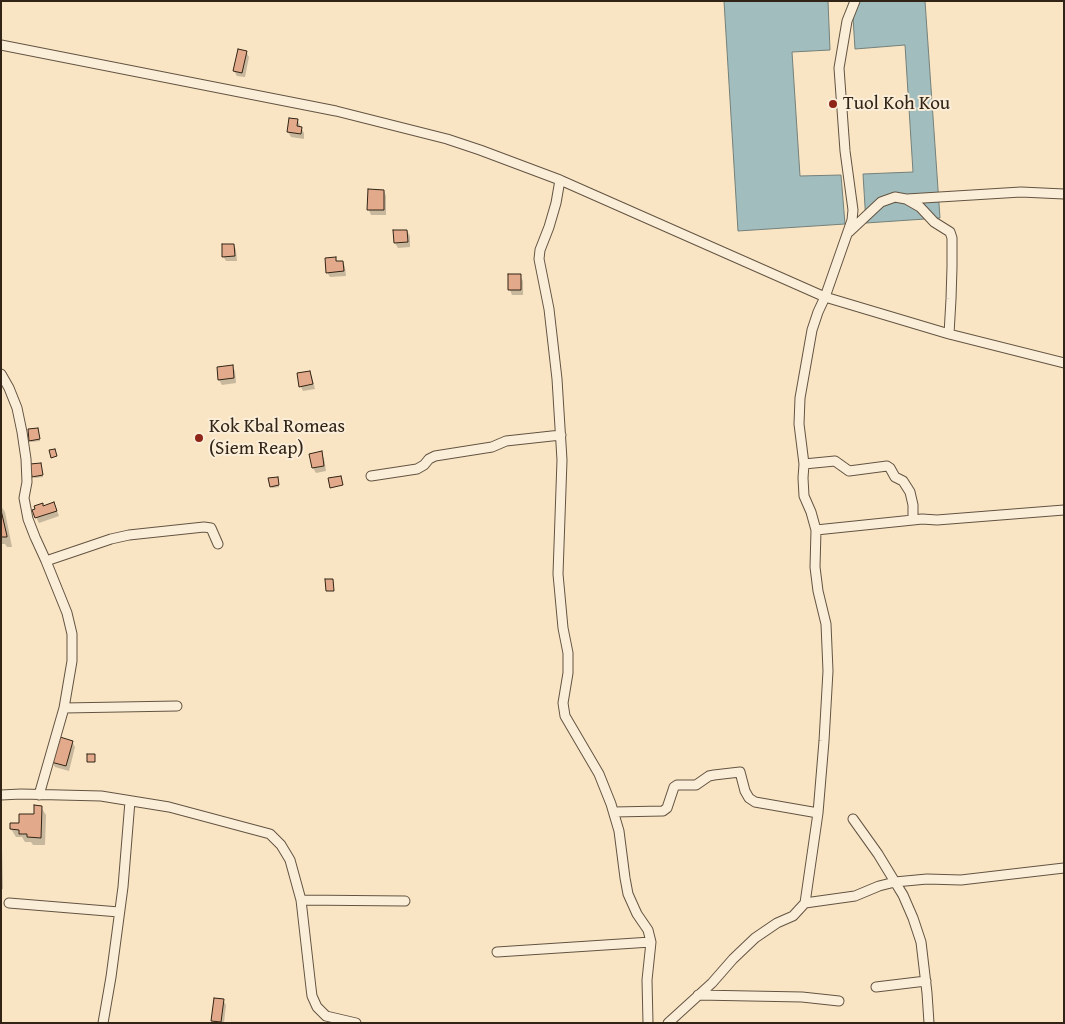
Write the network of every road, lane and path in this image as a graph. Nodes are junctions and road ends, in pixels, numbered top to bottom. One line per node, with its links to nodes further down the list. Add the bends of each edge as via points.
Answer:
1 (855, 1): 6 (street, via 847,21 840,68 845,151 853,210)
2 (1, 45): 3 (street, via 336,111 446,139)
3 (560, 180): 7 (street); 11 (street, via 539,259 549,309)
4 (1064, 194): 5 (street, via 1021,192)
5 (906, 199): 6 (street, via 895,197 881,202); 8 (street, via 950,232 952,291)
6 (847, 234): 7 (street)
7 (825, 297): 8 (street); 12 (street, via 812,330 800,398 799,424)
8 (949, 334): 9 (street)
9 (1064, 363)
10 (1, 374): 18 (street, via 17,408 22,432 28,520)
11 (561, 435): 13 (street, via 506,441 435,456 417,469); 24 (street, via 558,574 568,653 563,703 565,716 599,774)
12 (804, 464): 15 (street, via 831,460 849,471 887,466 910,492); 16 (street, via 804,496)
13 (371, 476)
14 (1064, 510): 15 (street)
15 (913, 520): 16 (street)
16 (816, 530): 25 (street, via 815,567 826,624 828,671)
17 (218, 544): 18 (street, via 212,528 204,527 128,535)
18 (46, 561): 20 (street, via 72,634 72,660)
19 (177, 706): 20 (street)
20 (64, 708): 22 (street)
21 (1, 795): 22 (street)
22 (39, 795): 23 (street)
23 (130, 800): 29 (street, via 270,834 290,860); 33 (street)
24 (614, 812): 25 (street, via 662,811 667,808 674,787 696,784 714,774 740,772 745,791 755,802); 34 (street, via 628,894)
25 (818, 813): 32 (street)
26 (853, 819): 28 (street)
27 (1064, 868): 28 (street, via 961,880)
28 (895, 882): 32 (street, via 855,896); 36 (street, via 921,942)
29 (300, 900): 30 (street); 41 (street, via 312,996 317,1007 326,1016)
30 (406, 901)
31 (9, 903): 33 (street)
32 (805, 903): 38 (street, via 793,916 755,938)
33 (119, 912): 40 (street)
34 (651, 942): 35 (street); 42 (street, via 647,980)
35 (497, 952)
36 (926, 981): 37 (street); 44 (street)
37 (876, 987)
38 (698, 995): 39 (street); 43 (street)
39 (839, 1000)
40 (103, 1023)
41 (356, 1023)
42 (648, 1023)
43 (668, 1023)
44 (929, 1023)

